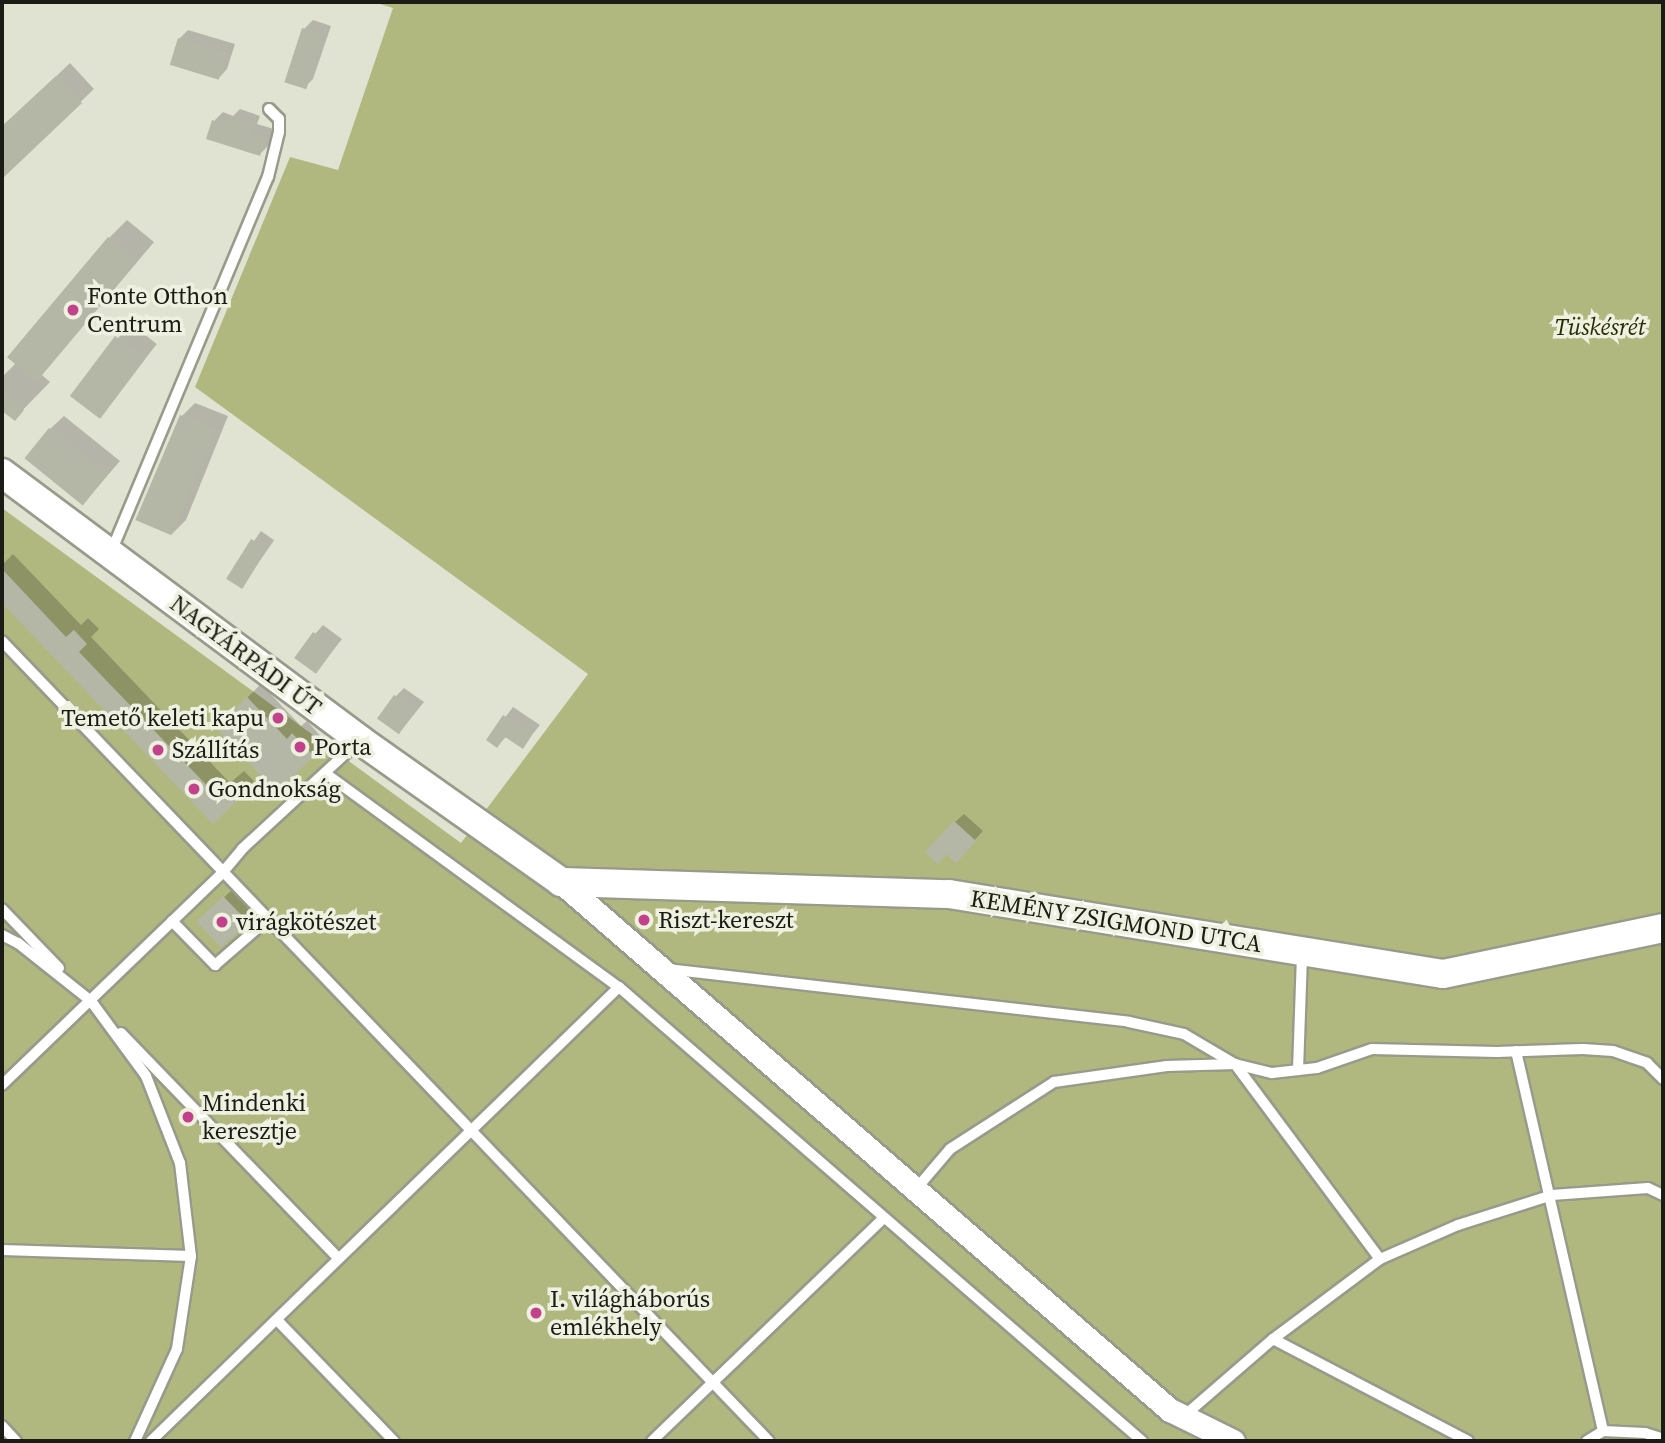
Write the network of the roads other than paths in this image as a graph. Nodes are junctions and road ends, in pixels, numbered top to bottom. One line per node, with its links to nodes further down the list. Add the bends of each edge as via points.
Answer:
1 (269, 108): 3 (lane, via 279,119 279,132 268,177)
2 (2, 473): 3 (street, NAGYÁRPÁDI ÚT)
3 (110, 554): 5 (street, NAGYÁRPÁDI ÚT)
4 (2, 641): 7 (lane)
5 (360, 740): 6 (lane); 8 (street, NAGYÁRPÁDI ÚT)
6 (326, 773): 7 (lane); 16 (lane)
7 (223, 872): 10 (lane); 11 (lane)
8 (561, 882): 14 (street, KEMÉNY ZSIGMOND UTCA, via 949,894); 15 (street)
9 (2, 909): 17 (lane)
10 (268, 919): 11 (lane, via 215,965); 23 (lane)
11 (172, 921): 17 (lane)
12 (1663, 928): 14 (street, KEMÉNY ZSIGMOND UTCA, via 1443,974)
13 (2, 936): 17 (lane, via 18,943)
14 (1302, 951): 20 (lane)
15 (661, 969): 19 (lane, via 1129,1022 1184,1034); 24 (street)
16 (618, 988): 23 (lane); 27 (lane)
17 (91, 1001): 22 (lane); 29 (lane, via 146,1076 171,1138 180,1163); 30 (lane)
18 (1516, 1051): 20 (lane, via 1372,1049); 21 (lane, via 1613,1051 1647,1063); 25 (lane)
19 (1235, 1064): 20 (lane, via 1272,1073); 24 (lane, via 1167,1066 1054,1082 950,1149); 31 (lane)
20 (1298, 1070)
21 (1663, 1079)
22 (2, 1085)
23 (471, 1130): 30 (lane); 34 (lane)
24 (916, 1189): 35 (street, via 1170,1409)
25 (1549, 1195): 26 (lane, via 1648,1188); 31 (lane, via 1458,1225); 37 (lane)
26 (1663, 1195)
27 (884, 1217): 34 (lane); 45 (lane)
28 (2, 1250): 29 (lane)
29 (191, 1256): 40 (lane, via 177,1349)
30 (338, 1258): 32 (lane)
31 (1380, 1259): 33 (lane)
32 (277, 1320): 41 (lane); 42 (lane)
33 (1273, 1339): 35 (lane); 47 (lane)
34 (713, 1383): 43 (lane); 44 (lane)
35 (1184, 1416): 46 (street)
36 (2, 1426): 39 (lane)
37 (1603, 1431): 38 (lane, via 1645,1433); 48 (lane)
38 (1663, 1439)
39 (16, 1441)
40 (135, 1441)
41 (151, 1441)
42 (394, 1441)
43 (652, 1441)
44 (769, 1441)
45 (1142, 1441)
46 (1233, 1441)
47 (1468, 1441)
48 (1587, 1441)

